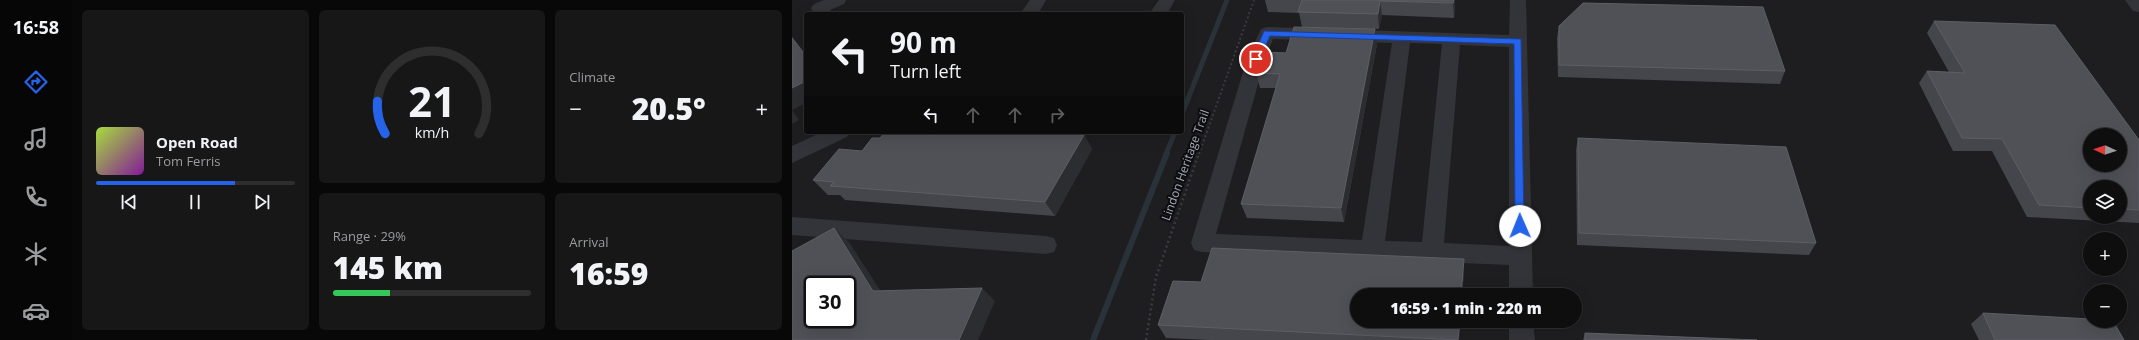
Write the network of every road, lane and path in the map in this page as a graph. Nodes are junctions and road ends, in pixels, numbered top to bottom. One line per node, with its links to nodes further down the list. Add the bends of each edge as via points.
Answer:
1 (838, 0): 8 (street, via 820,8)
2 (1038, 0): 9 (street)
3 (1167, 0): 10 (street)
4 (1254, 0): 23 (path, Lindon Heritage Trail, via 1162,257)
5 (1518, 0): 13 (street)
6 (2133, 0): 7 (street)
7 (2139, 7)
8 (822, 12)
9 (1029, 12)
10 (1159, 12)
11 (1402, 38): 12 (street); 18 (street); 18 (street, via 1267,33 1256,59 1202,243)
12 (1452, 39): 13 (street); 19 (street)
13 (1518, 41): 20 (street)
14 (836, 134): 15 (street)
15 (792, 155)
16 (792, 226): 17 (street)
17 (1046, 244)
18 (1372, 250): 19 (street)
19 (1432, 253): 20 (street)
20 (1520, 256): 21 (street)
21 (1521, 288)
22 (1521, 328): 24 (street)
23 (1146, 340)
24 (1522, 340)

